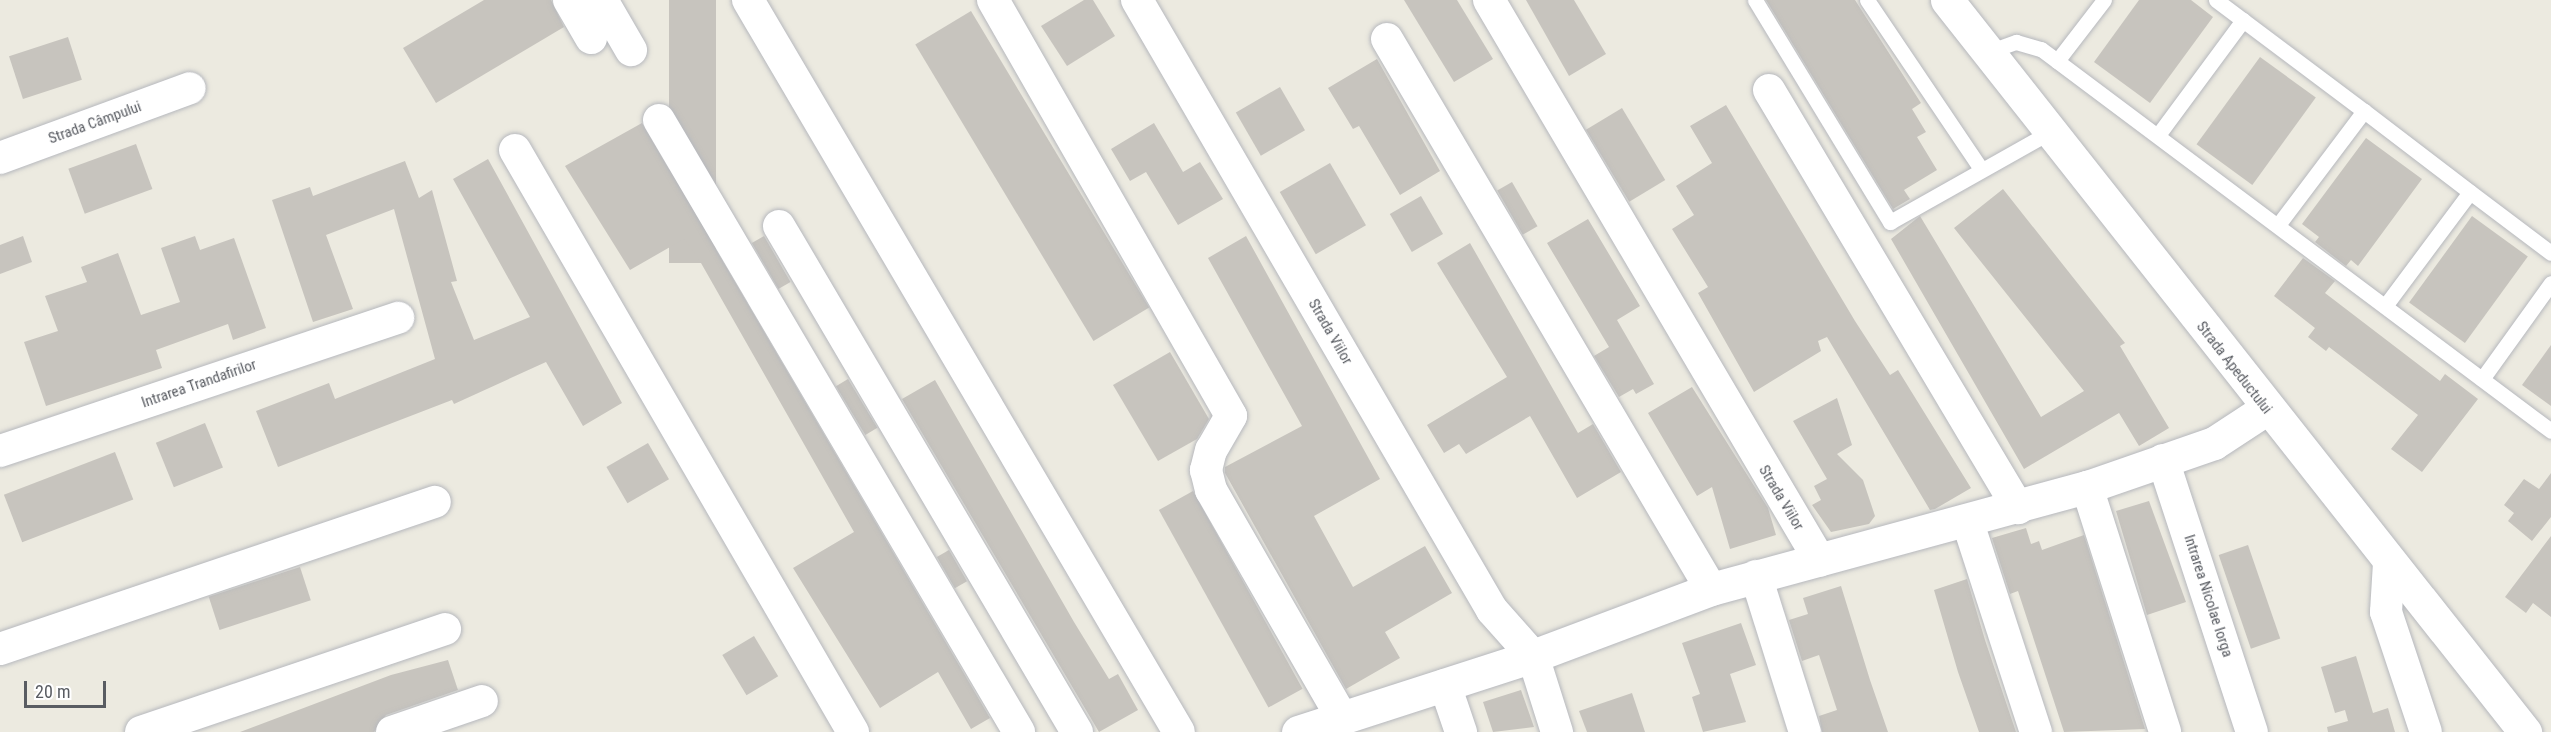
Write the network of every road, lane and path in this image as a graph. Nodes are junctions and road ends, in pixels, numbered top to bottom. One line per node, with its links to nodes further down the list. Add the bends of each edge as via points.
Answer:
1 (569, 0): 13 (street)
2 (602, 0): 15 (street)
3 (748, 0): 58 (street)
4 (993, 0): 52 (street, via 1231,416 1211,450 1206,470 1211,490)
5 (1137, 0): 49 (street, Strada Viilor, via 1492,610)
6 (1489, 0): 43 (street, Strada Viilor)
7 (1755, 0): 26 (lane, via 1890,222)
8 (1867, 0): 26 (lane)
9 (1947, 0): 16 (street, Strada Apeductului)
10 (2104, 0): 17 (lane)
11 (2216, 0): 12 (lane)
12 (2242, 20): 20 (lane); 23 (lane)
13 (591, 38)
14 (1387, 39): 46 (street)
15 (631, 50)
16 (1988, 52): 17 (lane, via 2016,42); 22 (street, Strada Apeductului)
17 (2057, 61): 23 (lane)
18 (190, 88): 25 (street, Strada Câmpului)
19 (1769, 90): 41 (street)
20 (2364, 111): 27 (lane); 28 (lane)
21 (659, 120): 56 (street)
22 (2050, 132): 26 (lane); 35 (street, Strada Apeductului)
23 (2158, 135): 28 (lane)
24 (515, 150): 55 (street)
25 (0, 158)
26 (1981, 169)
27 (2470, 192): 30 (lane); 32 (lane)
28 (2278, 225): 32 (lane)
29 (779, 226): 57 (street)
30 (2551, 253)
31 (2551, 283): 34 (lane)
32 (2385, 306): 34 (lane)
33 (398, 318): 37 (street, Intrarea Trandafirilor)
34 (2482, 379): 36 (lane)
35 (2266, 410): 38 (street, via 2231,435); 44 (street, Strada Apeductului)
36 (2551, 431)
37 (0, 451)
38 (2163, 460): 39 (street); 65 (street, Intrarea Nicolae Iorga)
39 (2087, 487): 41 (street); 64 (street)
40 (435, 502): 48 (street)
41 (2018, 508): 42 (street)
42 (1968, 524): 43 (street); 63 (street)
43 (1820, 561): 45 (street)
44 (2389, 563): 66 (street, via 2385,612); 67 (street, Strada Apeductului)
45 (1756, 576): 46 (street); 62 (street)
46 (1712, 589): 49 (street)
47 (445, 628): 53 (street)
48 (0, 650)
49 (1533, 656): 50 (street); 61 (street)
50 (1445, 685): 52 (street); 60 (street)
51 (482, 701): 54 (street)
52 (1342, 718): 59 (street)
53 (141, 732)
54 (392, 732)
55 (853, 732)
56 (1019, 732)
57 (1077, 732)
58 (1179, 732)
59 (1298, 732)
60 (1461, 732)
61 (1557, 732)
62 (1805, 732)
63 (2036, 732)
64 (2165, 732)
65 (2252, 732)
66 (2426, 732)
67 (2525, 732)

